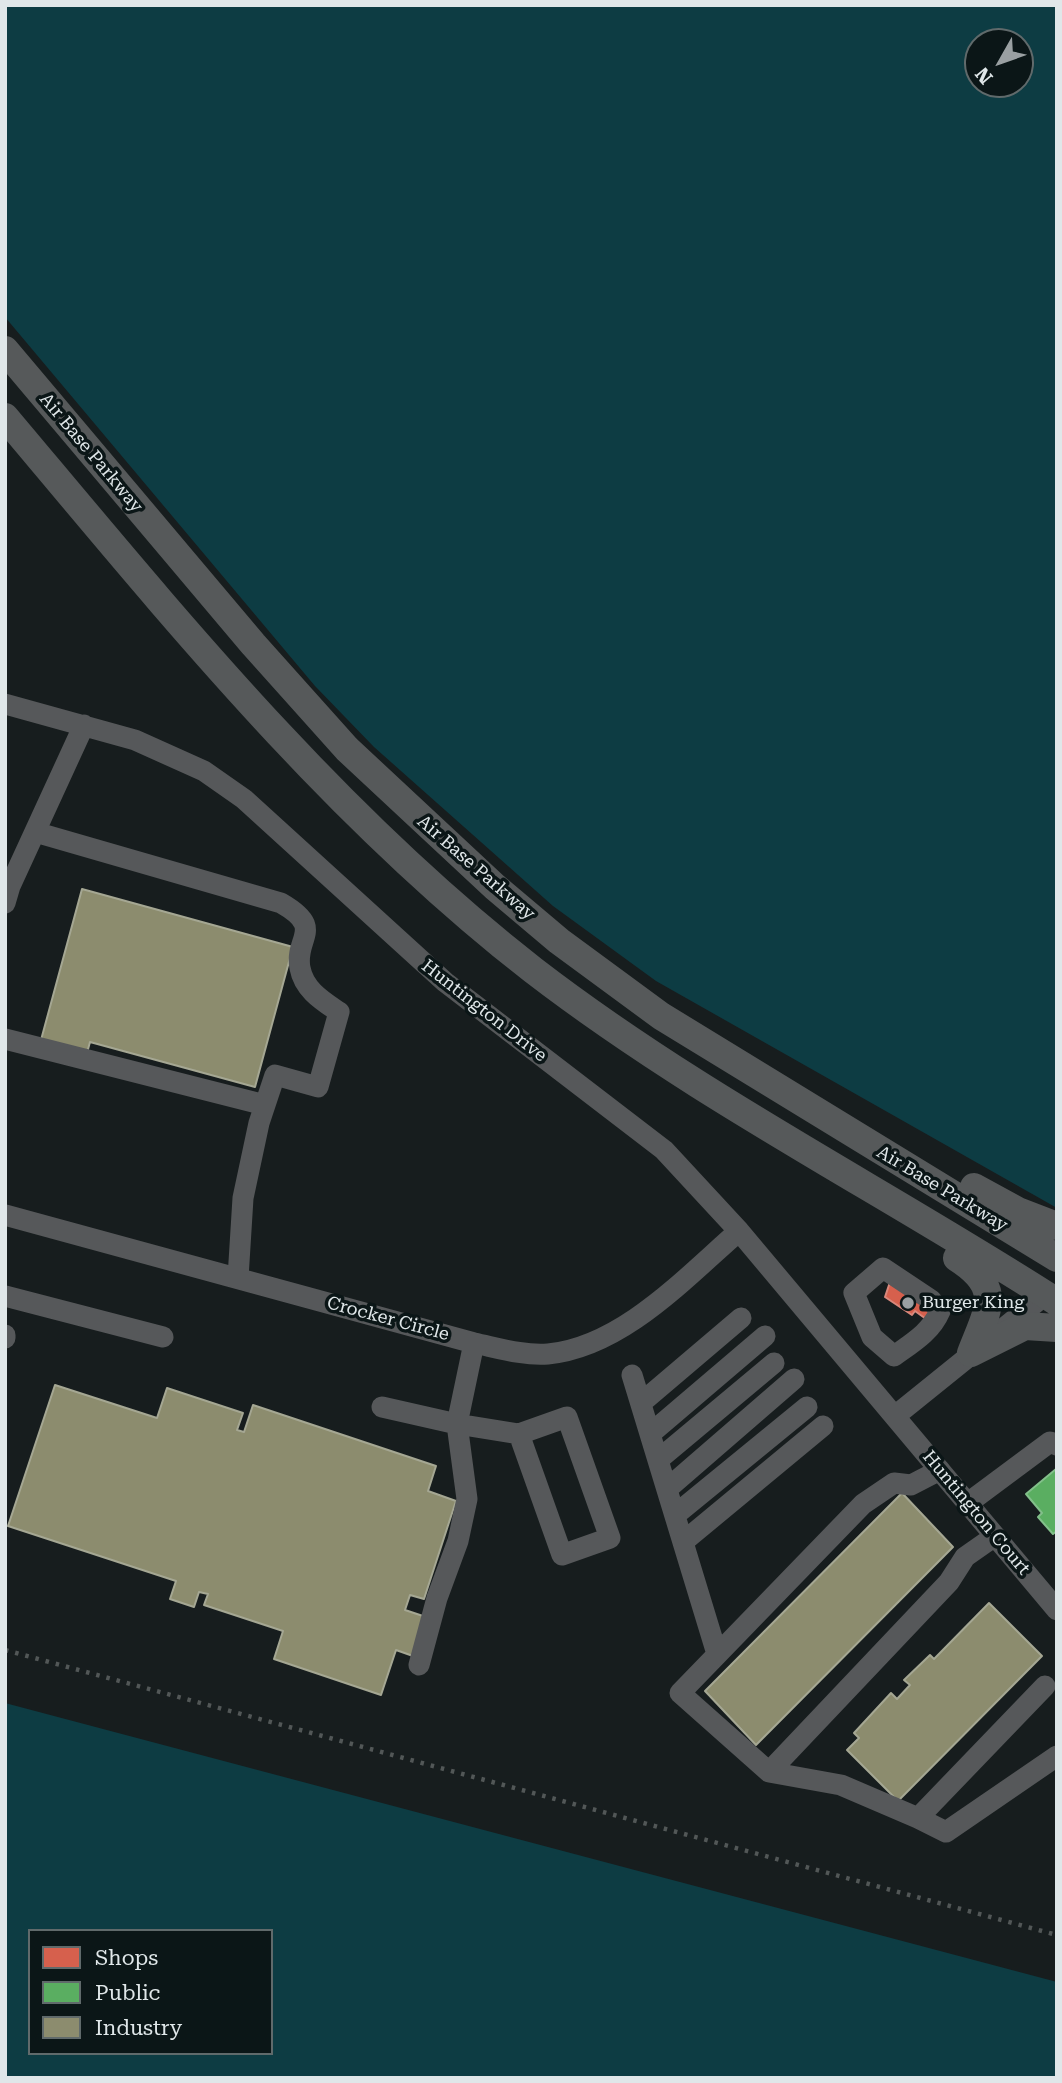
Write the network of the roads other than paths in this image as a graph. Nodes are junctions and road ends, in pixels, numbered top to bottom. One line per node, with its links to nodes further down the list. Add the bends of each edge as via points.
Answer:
1 (5, 350): 9 (main road, Air Base Parkway, via 253,644 389,791 569,948 661,1016)
2 (5, 417): 10 (main road, via 269,727 420,876 535,971 630,1040)
3 (5, 704): 4 (street, Huntington Drive)
4 (84, 725): 5 (street); 13 (street, Huntington Drive, via 172,754 244,799 445,982 664,1150)
5 (35, 832): 6 (street); 8 (street, via 281,903 299,913 306,932 300,967 312,993 340,1012 318,1087 275,1075)
6 (5, 903)
7 (5, 1040): 8 (street)
8 (265, 1105): 15 (street, via 243,1198)
9 (809, 1109): 12 (main road); 14 (main road, Air Base Parkway)
10 (800, 1147): 16 (main road); 23 (main road, via 883,1213 976,1270 990,1303)
11 (6, 1220): 15 (street, Crocker Circle)
12 (1057, 1226)
13 (739, 1231): 22 (street, Crocker Circle, via 634,1320 605,1338 578,1349 546,1354); 30 (street, Huntington Drive)
14 (1057, 1258)
15 (238, 1278): 22 (street, Crocker Circle)
16 (1053, 1294): 23 (street)
17 (5, 1296): 21 (street)
18 (741, 1318): 27 (street)
19 (1057, 1328): 23 (main road, via 1025,1326)
20 (765, 1336): 34 (street)
21 (163, 1337)
22 (474, 1343): 31 (street)
23 (971, 1353): 30 (street)
24 (775, 1363): 36 (street)
25 (632, 1376): 27 (street)
26 (794, 1379): 38 (street)
27 (640, 1403): 34 (street)
28 (382, 1407): 31 (street)
29 (807, 1407): 40 (street)
30 (895, 1416): 37 (street, Huntington Court)
31 (457, 1424): 33 (street); 45 (street, via 467,1499)
32 (822, 1426): 42 (street)
33 (519, 1434): 33 (street, via 567,1417 610,1538 562,1555)
34 (650, 1434): 36 (street)
35 (1057, 1446): 39 (street, via 1049,1442)
36 (658, 1460): 38 (street)
37 (940, 1469): 39 (street, Huntington Court); 44 (street, via 911,1485 894,1483 863,1504)
38 (667, 1489): 40 (street)
39 (968, 1503): 41 (street, Huntington Court)
40 (675, 1515): 42 (street)
41 (995, 1536): 43 (street, Huntington Court); 48 (street, via 965,1556 950,1582)
42 (683, 1542): 44 (street)
43 (1057, 1610)
44 (718, 1654): 48 (street, via 680,1693)
45 (419, 1665)
46 (1045, 1686): 49 (street)
47 (1057, 1756): 49 (street, via 946,1832)
48 (769, 1772): 49 (street, via 841,1785)
49 (918, 1818)

